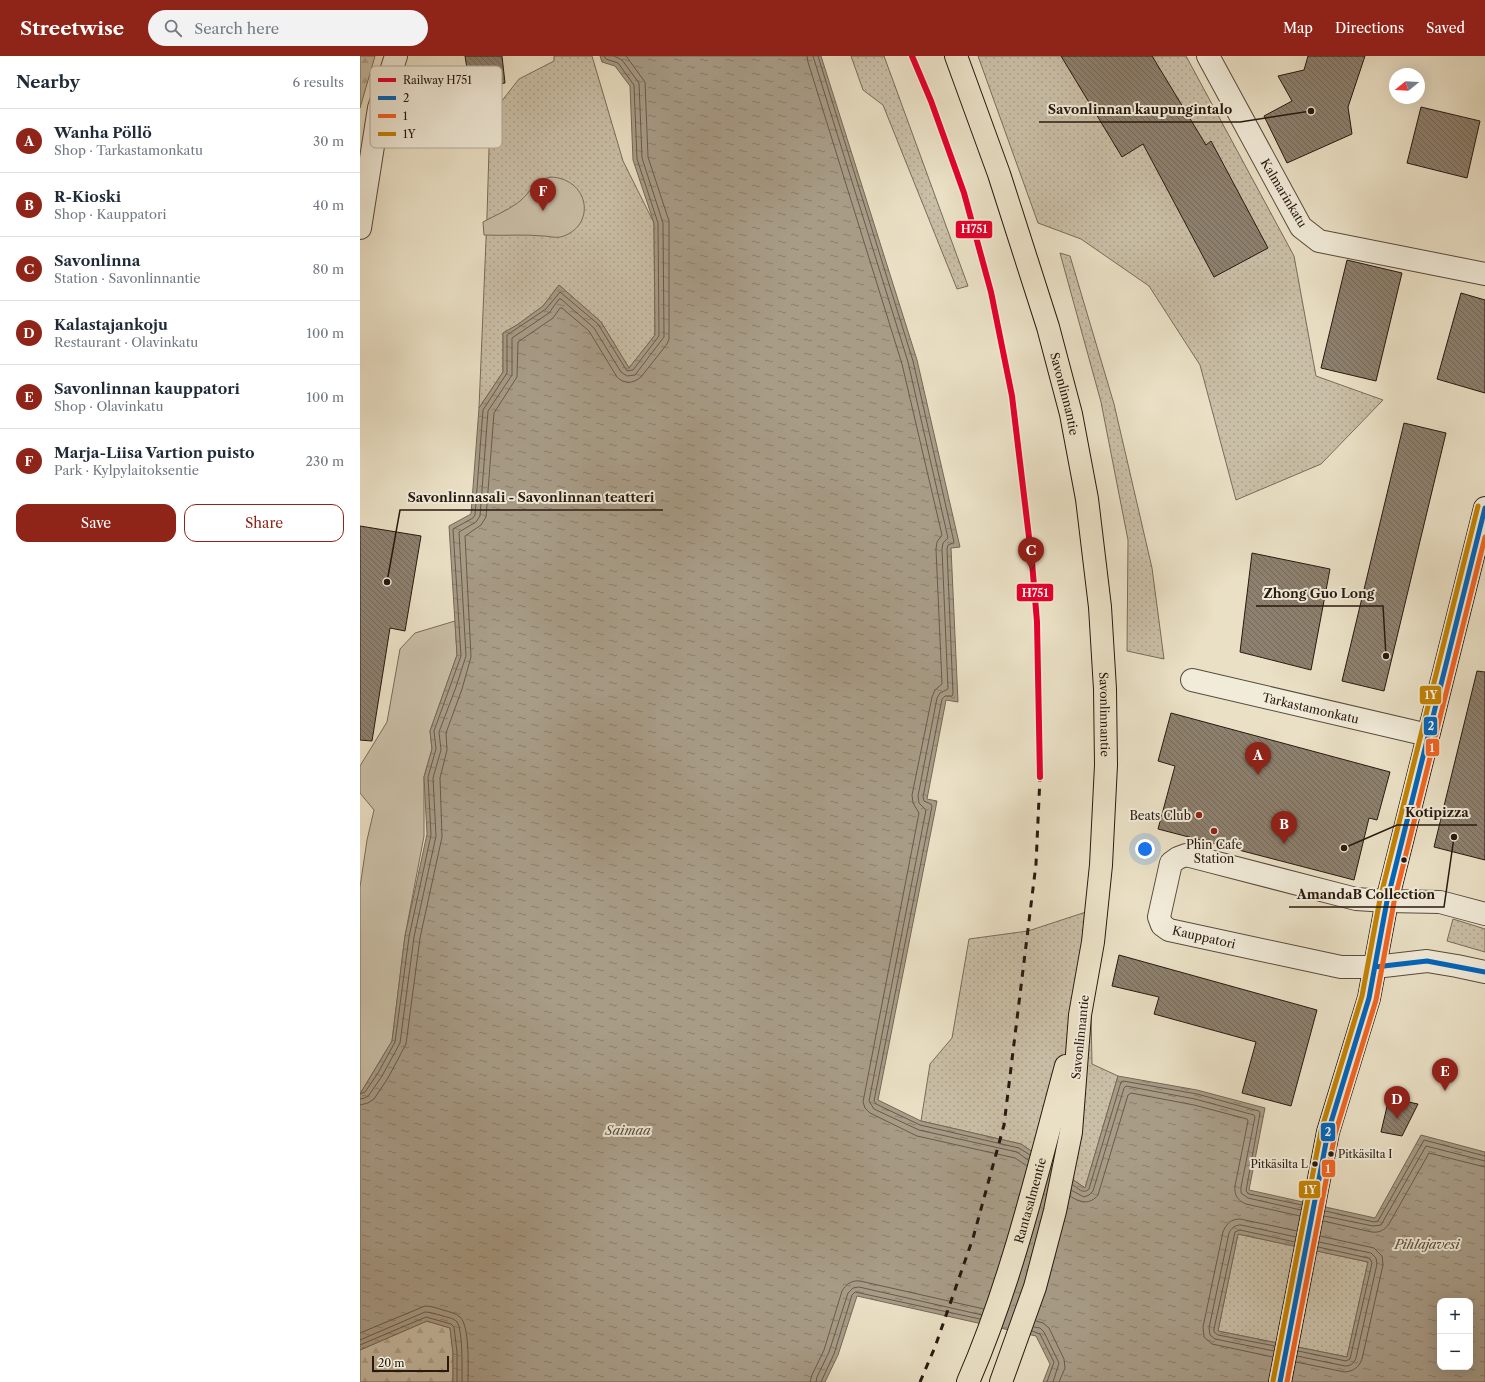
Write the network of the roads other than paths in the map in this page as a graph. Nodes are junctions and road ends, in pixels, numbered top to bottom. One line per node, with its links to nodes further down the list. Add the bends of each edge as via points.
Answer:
1 (396, 56): 4 (street)
2 (956, 56): 15 (highway, Savonlinnantie, via 999,174 1048,327 1071,414 1087,499 1100,607 1106,765 1101,865 1093,942)
3 (1208, 56): 7 (street, Kalmarinkatu, via 1301,227 1318,241)
4 (393, 66)
5 (373, 148): 6 (street)
6 (360, 228)
7 (1485, 274)
8 (1485, 508): 10 (street)
9 (1192, 680): 10 (street, Tarkastamonkatu)
10 (1428, 735): 11 (street)
11 (1387, 901): 12 (street, Kauppatori, via 1440,902); 13 (street); 13 (street, Kauppatori, via 1356,899 1186,855 1171,863 1159,917 1162,925 1169,930 1342,967)
12 (1485, 914)
13 (1375, 967): 14 (street, Kauppatori, via 1427,961); 18 (street, via 1369,998 1328,1132)
14 (1485, 972)
15 (1080, 1015): 16 (highway, Savonlinnantie, via 1071,1132 1055,1211 1035,1288); 17 (highway, Rantasalmentie, via 1019,1242)
16 (1003, 1377)
17 (968, 1382)
18 (1280, 1382)

